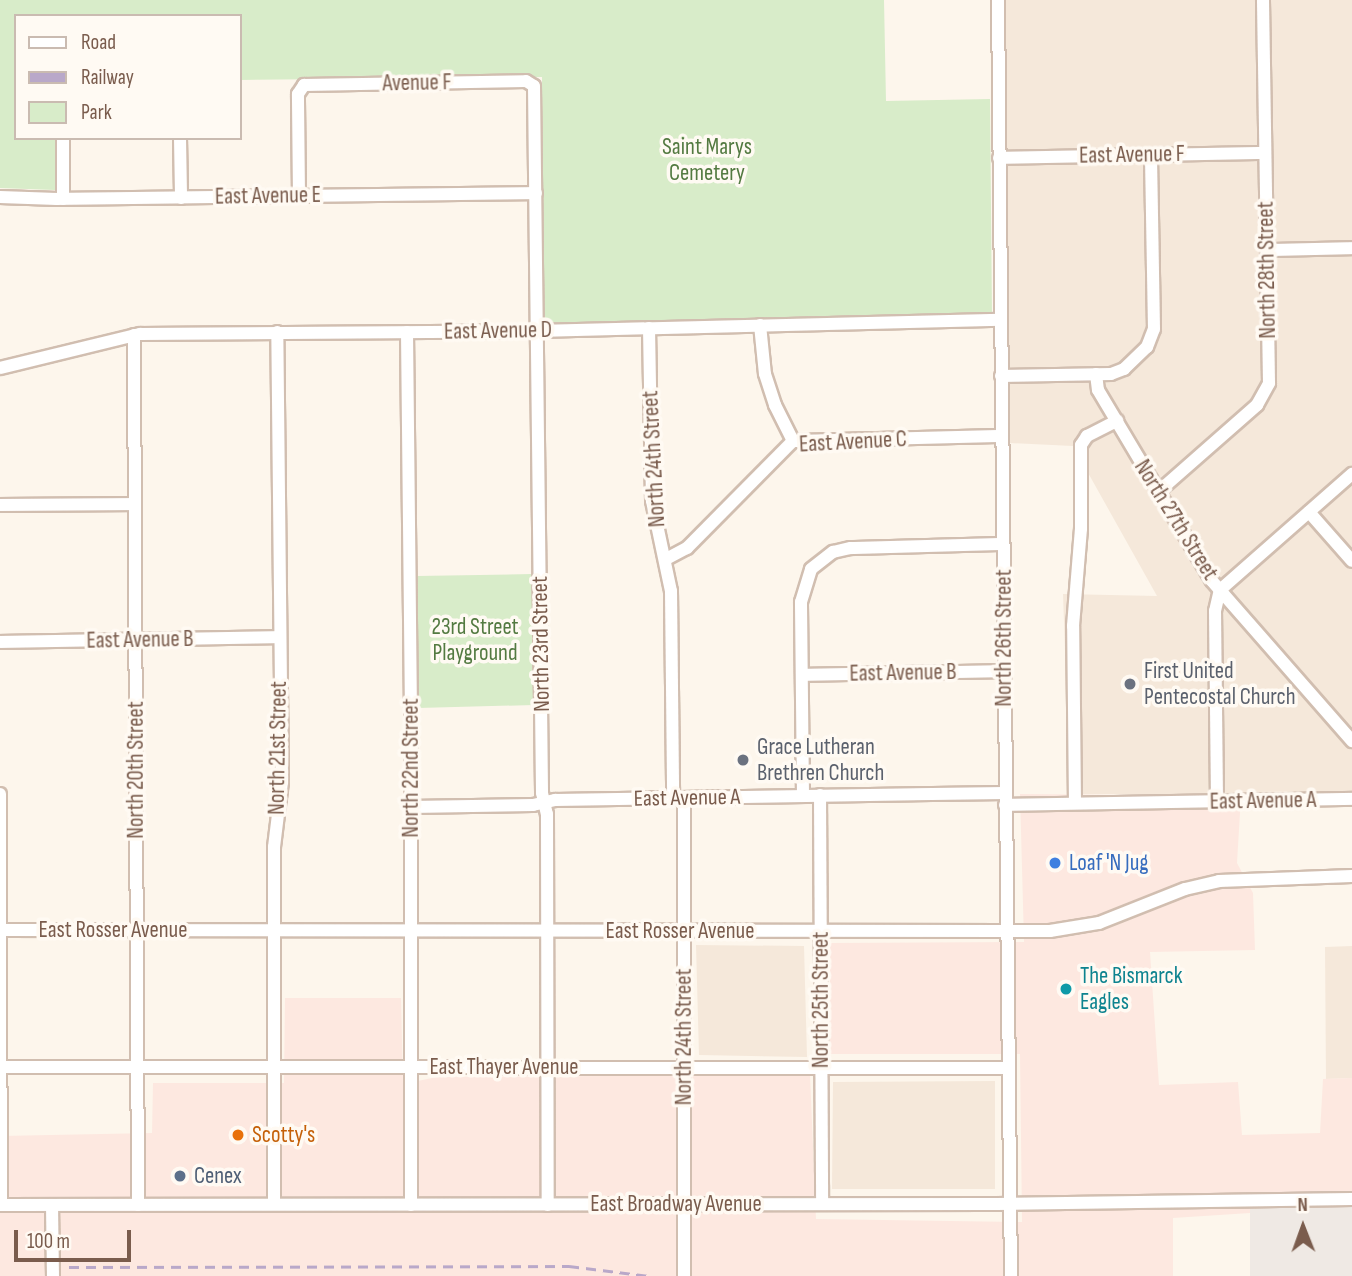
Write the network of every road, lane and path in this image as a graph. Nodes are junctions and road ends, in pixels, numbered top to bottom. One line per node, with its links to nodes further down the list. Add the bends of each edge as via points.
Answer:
1 (998, 0): 8 (street, North 26th Street)
2 (1263, 0): 6 (street, North 28th Street)
3 (533, 83): 9 (street, North 23rd Street); 10 (street, Avenue F, via 301,87)
4 (63, 140): 13 (street)
5 (180, 140): 12 (street)
6 (1265, 153): 7 (street, East Avenue F); 15 (street, North 28th Street)
7 (1151, 155): 8 (street, East Avenue F); 24 (street, via 1151,341 1124,369)
8 (999, 158): 16 (street, North 26th Street)
9 (536, 193): 10 (street, East Avenue E); 20 (street, North 23rd Street)
10 (299, 196): 12 (street, East Avenue E)
11 (0, 197): 13 (street, East Avenue E)
12 (181, 198): 13 (street, East Avenue E)
13 (63, 199)
14 (1352, 248): 15 (street)
15 (1267, 250): 30 (street, North 28th Street, via 1269,376 1265,395)
16 (1001, 320): 17 (street, East Avenue D); 25 (street, North 26th Street)
17 (760, 326): 18 (street, East Avenue D); 28 (street, via 765,374)
18 (649, 328): 20 (street, East Avenue D); 35 (street, North 24th Street, via 652,501)
19 (407, 331): 20 (street, East Avenue D); 21 (street, East Avenue D); 53 (street, North 22nd Street)
20 (537, 331): 51 (street, North 23rd Street)
21 (276, 332): 22 (street, East Avenue D); 38 (street, North 21st Street)
22 (134, 335): 23 (street, East Avenue D); 31 (street, North 20th Street)
23 (0, 368)
24 (1096, 374): 25 (street); 26 (street, North 27th Street, via 1098,390)
25 (1001, 376): 27 (street, North 26th Street)
26 (1116, 421): 30 (street, North 27th Street); 52 (street, via 1082,442 1074,618)
27 (1002, 436): 28 (street, East Avenue C); 34 (street, North 26th Street)
28 (793, 441): 35 (street, East Avenue C, via 687,548)
29 (1352, 474): 33 (street)
30 (1158, 492): 37 (street, North 27th Street)
31 (135, 504): 32 (street); 39 (street, North 20th Street)
32 (0, 505)
33 (1310, 512): 36 (street); 37 (street)
34 (1003, 544): 41 (street, North 26th Street); 42 (street, via 833,552 811,569 801,594)
35 (666, 559): 47 (street, North 24th Street)
36 (1352, 561)
37 (1220, 590): 43 (street); 50 (street, North 27th Street, via 1215,611)
38 (280, 637): 39 (street, East Avenue B); 57 (street, North 21st Street, via 282,782 274,847)
39 (136, 640): 40 (street, East Avenue B); 56 (street, North 20th Street)
40 (0, 642)
41 (1004, 671): 42 (street, East Avenue B); 48 (street, North 26th Street)
42 (802, 675): 46 (street)
43 (1352, 741)
44 (0, 794): 55 (street)
45 (821, 795): 46 (street, East Avenue A); 48 (street, East Avenue A); 61 (street, North 25th Street)
46 (803, 796): 47 (street, East Avenue A)
47 (678, 798): 51 (street, East Avenue A); 60 (street, North 24th Street)
48 (1005, 799): 52 (street, East Avenue A); 62 (street, North 26th Street)
49 (1352, 799): 50 (street, East Avenue A)
50 (1217, 801): 52 (street, East Avenue A)
51 (542, 803): 53 (street, East Avenue A); 59 (street, North 23rd Street, via 547,814)
52 (1075, 803)
53 (411, 807): 58 (street, North 22nd Street)
54 (1352, 876): 62 (street, East Rosser Avenue, via 1219,881 1086,926)
55 (0, 930): 56 (street, East Rosser Avenue); 63 (street)
56 (137, 930): 57 (street, East Rosser Avenue); 64 (street, North 20th Street)
57 (273, 930): 58 (street, East Rosser Avenue); 65 (street, North 21st Street)
58 (410, 931): 59 (street, East Rosser Avenue); 66 (street, North 22nd Street)
59 (547, 931): 60 (street, East Rosser Avenue); 69 (street, North 23rd Street)
60 (684, 931): 61 (street, East Rosser Avenue); 67 (street, North 24th Street)
61 (820, 931): 62 (street, East Rosser Avenue); 68 (street, North 25th Street)
62 (1007, 932): 70 (street, North 26th Street)
63 (1, 1067): 64 (street, East Thayer Avenue); 75 (street)
64 (138, 1067): 65 (street, East Thayer Avenue); 77 (street, North 20th Street)
65 (274, 1067): 66 (street, East Thayer Avenue); 72 (street, North 21st Street)
66 (411, 1067): 69 (street, East Thayer Avenue); 78 (street, North 22nd Street)
67 (684, 1067): 68 (street, East Thayer Avenue); 69 (street, East Thayer Avenue); 80 (street, North 24th Street)
68 (821, 1067): 70 (street, East Thayer Avenue); 73 (street, North 25th Street)
69 (548, 1068): 79 (street, North 23rd Street)
70 (1008, 1068): 74 (street, North 26th Street)
71 (1352, 1199): 74 (street, East Broadway Avenue)
72 (274, 1204): 77 (street, East Broadway Avenue); 78 (street, East Broadway Avenue)
73 (822, 1204): 74 (street, East Broadway Avenue); 80 (street, East Broadway Avenue)
74 (1010, 1204): 83 (street, North 26th Street)
75 (0, 1205): 76 (street, East Broadway Avenue)
76 (52, 1205): 77 (street, East Broadway Avenue); 81 (street)
77 (138, 1205)
78 (411, 1205): 79 (street, East Broadway Avenue)
79 (548, 1205): 80 (street, East Broadway Avenue)
80 (684, 1205): 82 (street, North 24th Street)
81 (53, 1276)
82 (684, 1276)
83 (1011, 1276)

